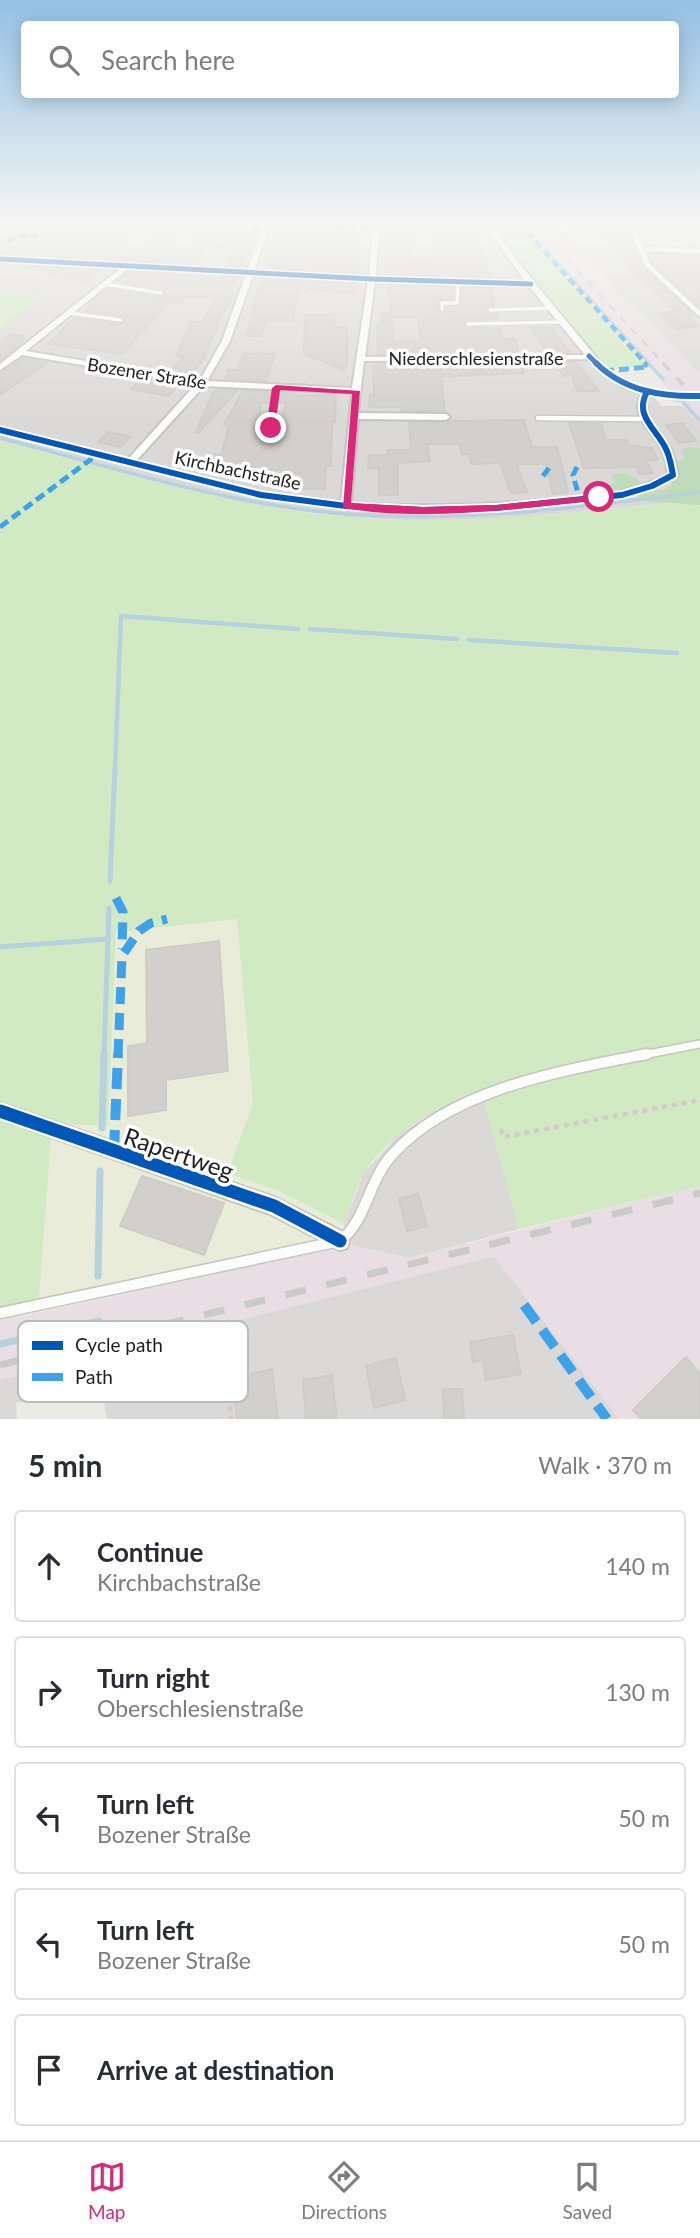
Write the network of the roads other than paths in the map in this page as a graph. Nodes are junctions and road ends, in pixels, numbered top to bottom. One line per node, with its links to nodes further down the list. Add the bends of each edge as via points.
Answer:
1 (98, 289): 12 (street)
2 (137, 289): 8 (lane)
3 (244, 289): 21 (street, via 226,341)
4 (371, 289): 19 (street)
5 (458, 289): 10 (lane, via 457,303 442,303)
6 (535, 289): 9 (street)
7 (673, 289): 13 (street)
8 (161, 293)
9 (551, 308): 11 (lane); 15 (street)
10 (442, 309)
11 (490, 310)
12 (69, 313): 14 (lane); 17 (street)
13 (700, 315)
14 (120, 320)
15 (562, 322): 16 (lane); 18 (street)
16 (468, 324)
17 (20, 352): 20 (street); 21 (street, Bozener Straße)
18 (590, 357): 19 (street, Niederschlesienstraße); 24 (street, via 611,377)
19 (361, 359): 23 (street)
20 (0, 368)
21 (202, 383): 22 (street, Bozener Straße); 32 (street)
22 (276, 388): 23 (street, Bozener Straße); 30 (lane)
23 (356, 391): 26 (street)
24 (648, 392): 25 (street); 29 (street, via 641,403)
25 (679, 397)
26 (355, 416): 27 (street); 33 (street)
27 (446, 418)
28 (538, 418): 29 (lane)
29 (645, 419): 33 (street, Kirchbachstraße, via 668,453 673,475 622,495 496,508)
30 (271, 428)
31 (0, 430): 32 (street, Kirchbachstraße)
32 (130, 462): 33 (street, Kirchbachstraße, via 261,495)
33 (346, 506)
34 (700, 1044): 36 (lane, via 533,1081 452,1110 407,1139 374,1178 353,1233)
35 (0, 1111): 36 (street, Rapertweg, via 274,1206)
36 (341, 1241): 37 (lane)
37 (0, 1314)

